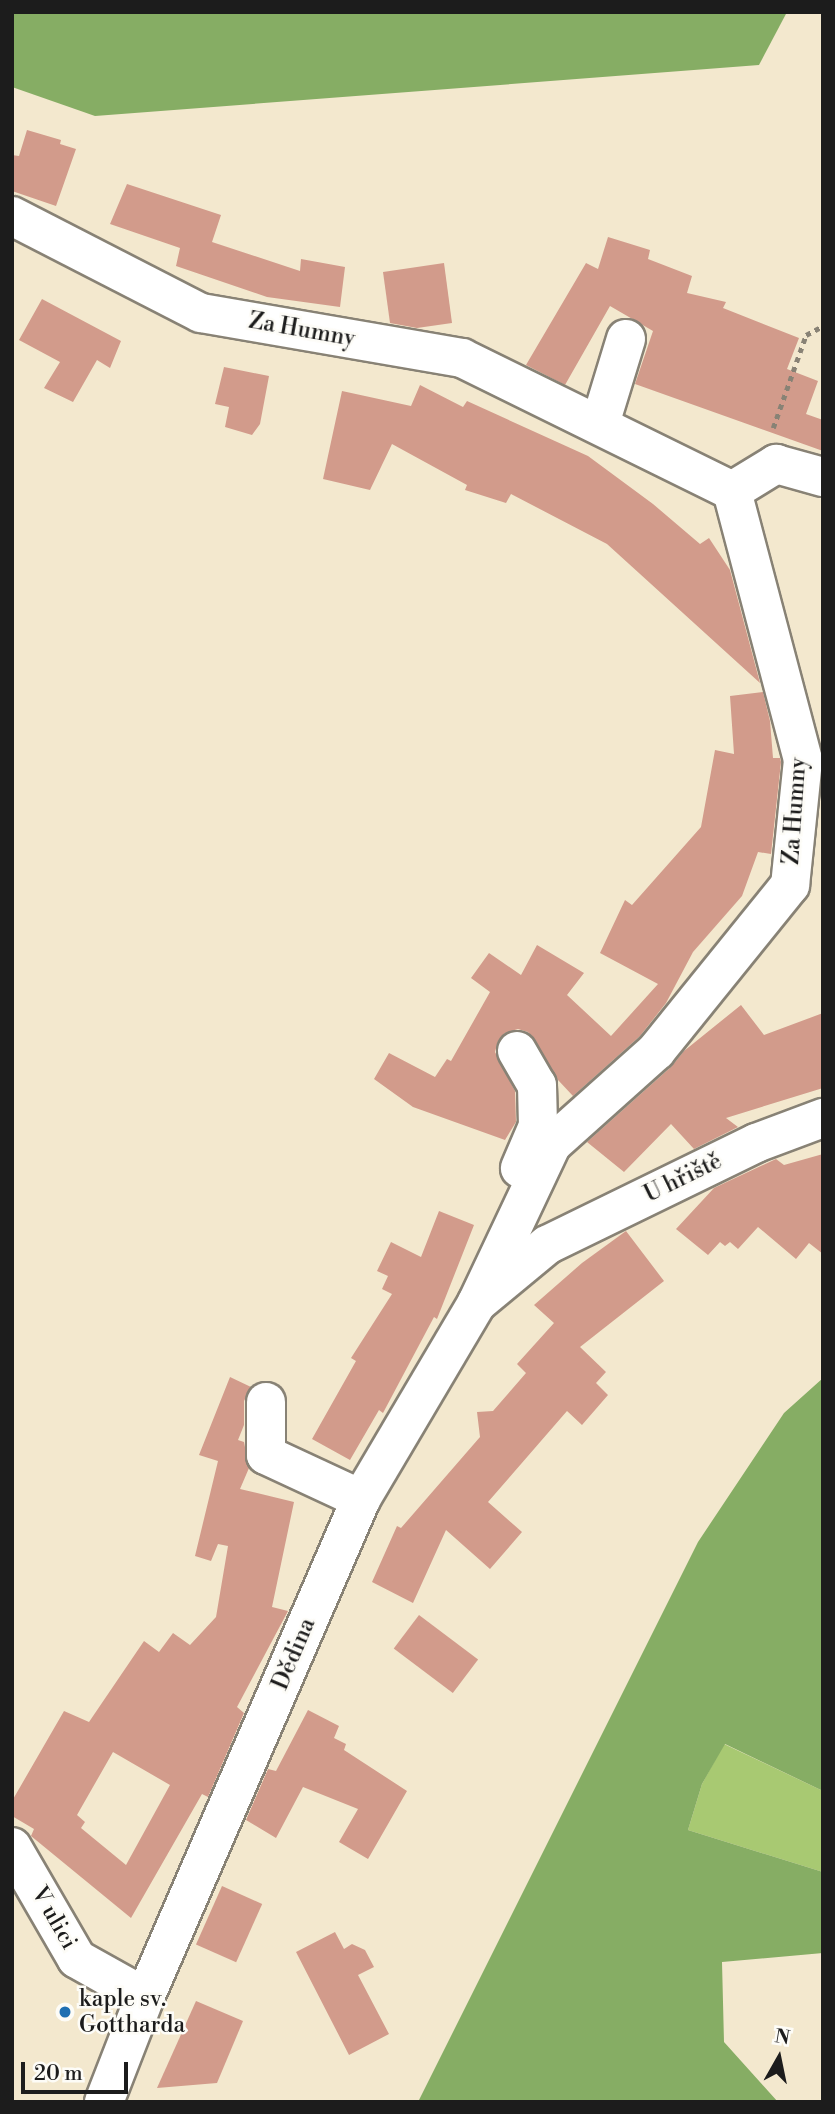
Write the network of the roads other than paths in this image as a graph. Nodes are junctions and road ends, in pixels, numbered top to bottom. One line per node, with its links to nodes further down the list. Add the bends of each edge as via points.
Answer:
1 (12, 216): 3 (street, Za Humny, via 201,313 462,358)
2 (626, 339): 3 (street)
3 (600, 424): 5 (street, Za Humny)
4 (823, 477): 5 (street, via 776,464)
5 (732, 491): 9 (street, Za Humny, via 803,760 790,885 656,1051 552,1144)
6 (517, 1051): 9 (street, via 537,1084 538,1126 510,1195)
7 (823, 1118): 8 (street, U hřiště, via 756,1143)
8 (547, 1245): 9 (street, Dědina)
9 (477, 1303): 11 (street, Dědina)
10 (267, 1402): 11 (street, via 266,1455)
11 (361, 1499): 13 (street, Dědina)
12 (12, 1847): 13 (street, V ulici, via 77,1959)
13 (145, 1997): 14 (street, Dědina)
14 (104, 2102)

